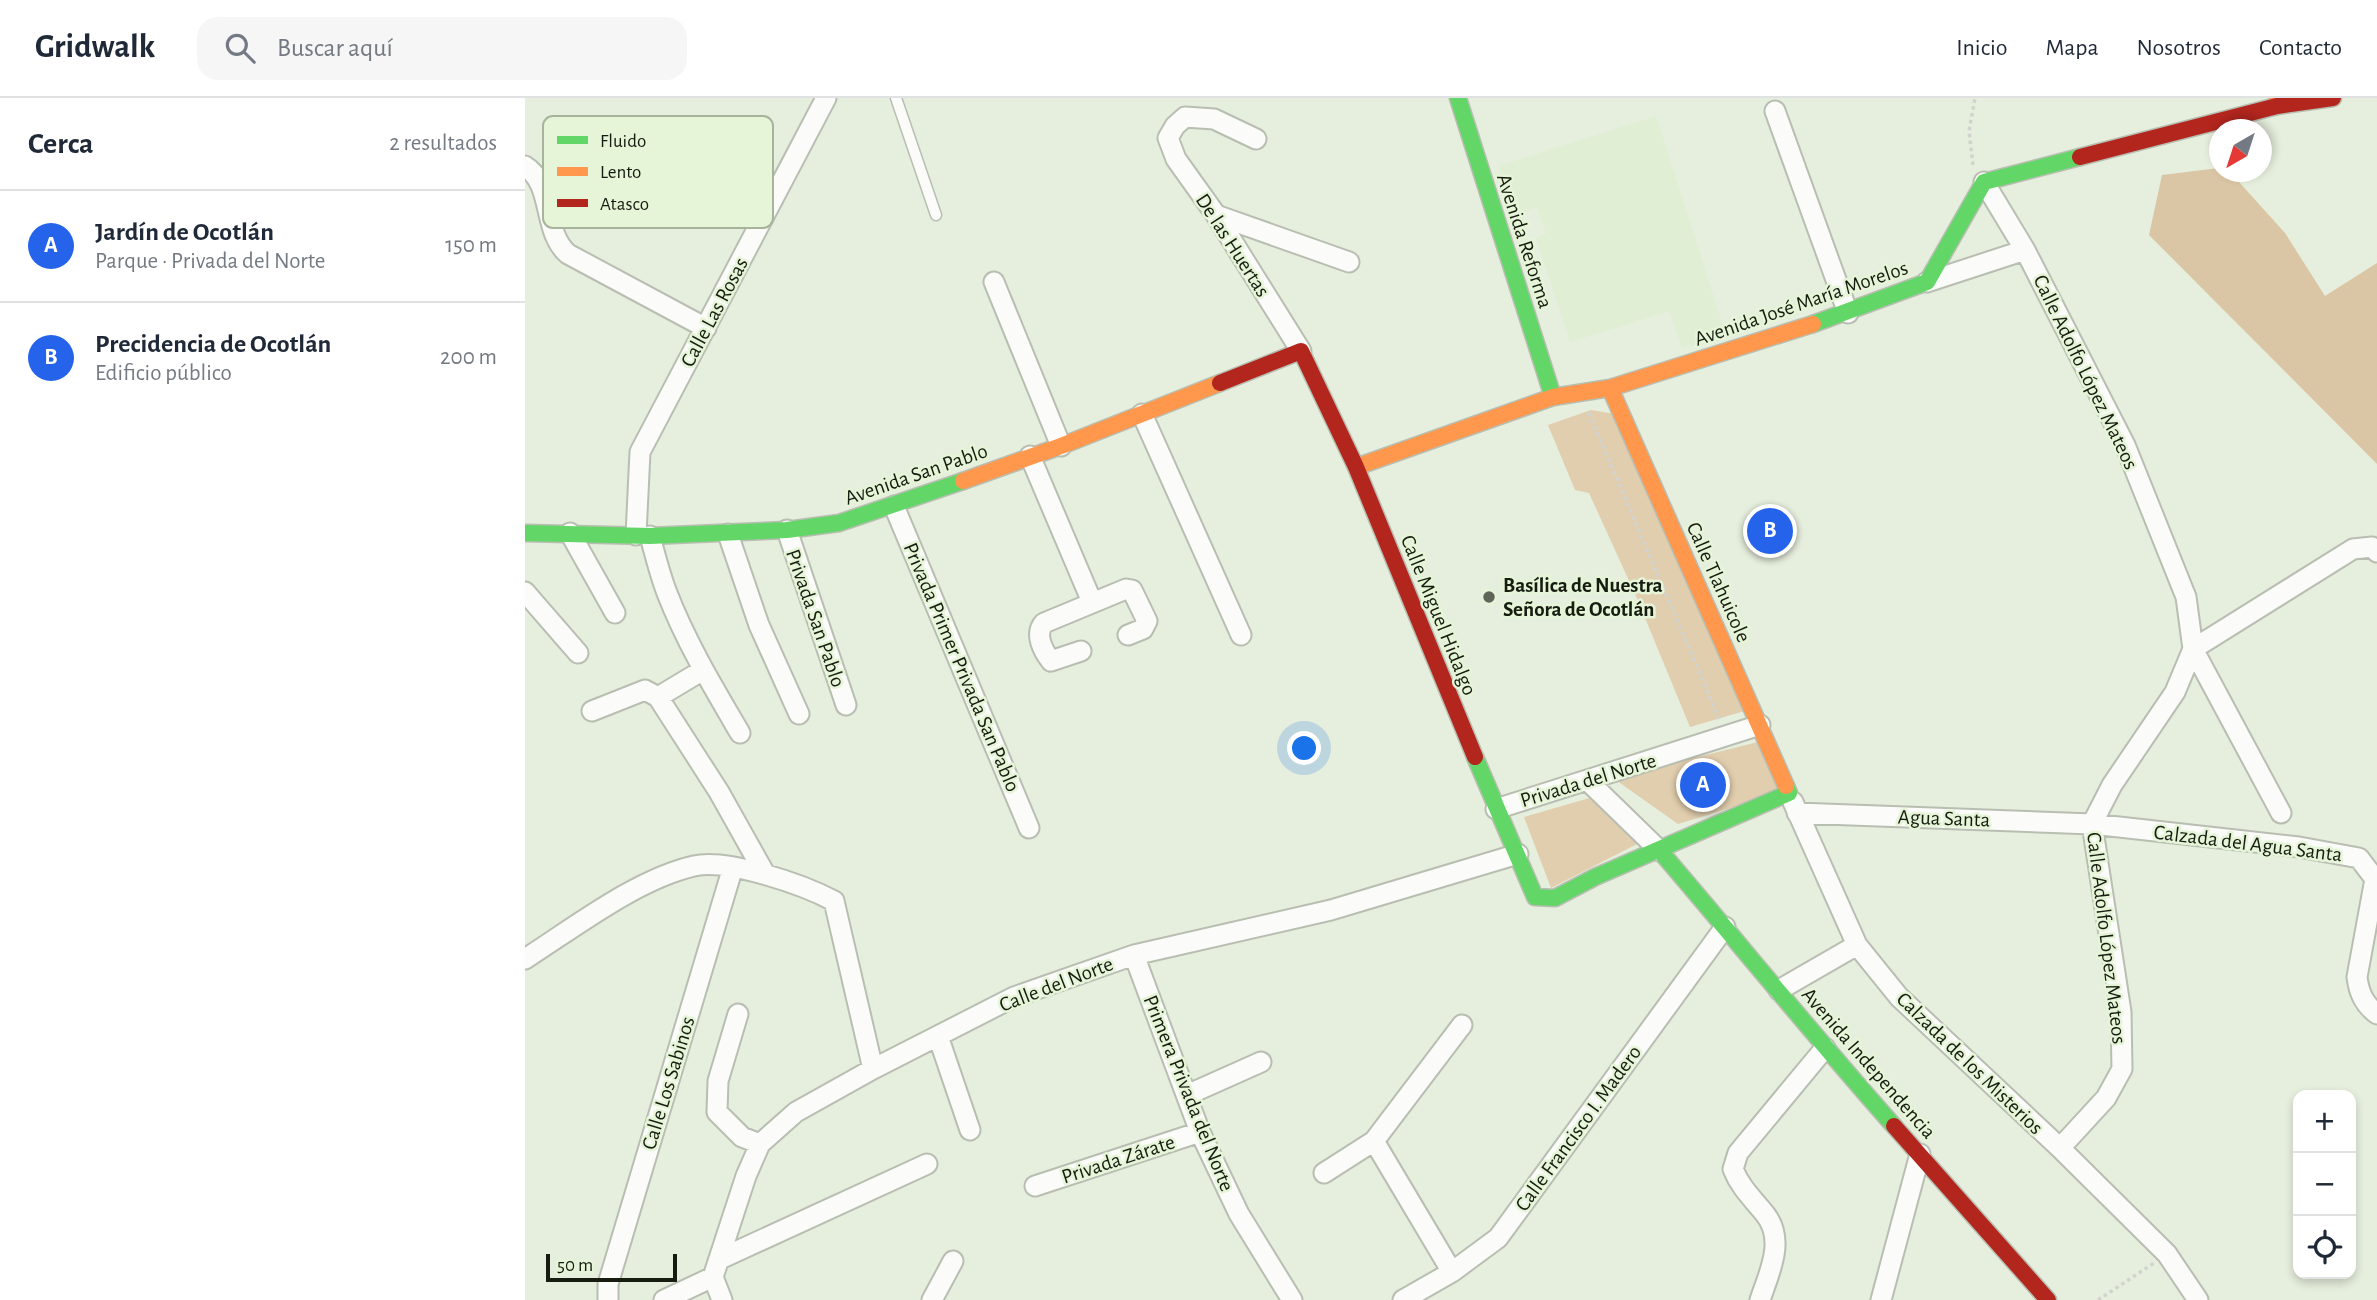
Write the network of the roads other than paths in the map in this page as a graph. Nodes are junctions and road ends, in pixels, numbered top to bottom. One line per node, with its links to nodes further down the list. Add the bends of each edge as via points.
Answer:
1 (826, 98): 11 (street, Calle Las Rosas)
2 (896, 98): 12 (lane)
3 (1458, 98): 24 (street, Avenida Reforma)
4 (2333, 98): 5 (street)
5 (2278, 102): 9 (street)
6 (1775, 111): 20 (street)
7 (1256, 139): 13 (street, De las Huertas, via 1215,119 1185,117 1168,138 1176,159)
8 (525, 166): 10 (street, via 535,173)
9 (1984, 182): 16 (street, Calle Adolfo López Mateos); 19 (street, Avenida José María Morelos)
10 (543, 193)
11 (773, 200)
12 (936, 215)
13 (1216, 215): 17 (street); 22 (street, De las Huertas)
14 (552, 228): 21 (street, via 557,245 568,254)
15 (758, 228): 21 (street, Calle Las Rosas)
16 (2025, 250): 19 (street); 41 (street, Calle Adolfo López Mateos, via 2126,445 2186,597)
17 (1349, 262)
18 (994, 282): 26 (street)
19 (1927, 282): 20 (street, Avenida José María Morelos)
20 (1848, 313): 23 (street, Avenida José María Morelos)
21 (706, 328): 34 (street, Calle Las Rosas, via 640,452)
22 (1301, 351): 25 (street, Avenida San Pablo); 28 (street, Calle Miguel Hidalgo)
23 (1610, 388): 24 (street, Avenida José María Morelos); 49 (street, Calle Tlahuicole)
24 (1553, 397): 28 (street, Avenida José María Morelos)
25 (1142, 414): 26 (street, Avenida San Pablo); 40 (street)
26 (1061, 446): 27 (street, Avenida San Pablo)
27 (1030, 456): 29 (street, Avenida San Pablo); 37 (street)
28 (1356, 467): 53 (street, Calle Miguel Hidalgo)
29 (894, 506): 30 (street, Avenida San Pablo, via 839,523); 57 (street, Privada Primer Privada San Pablo)
30 (787, 530): 33 (street, Avenida San Pablo); 46 (street, Privada San Pablo)
31 (525, 533): 32 (street, Avenida San Pablo)
32 (570, 533): 34 (street, Avenida San Pablo); 38 (street)
33 (729, 534): 34 (street, Avenida San Pablo); 48 (street, via 759,625)
34 (643, 535): 44 (street, Calle Las Rosas)
35 (2377, 552): 41 (street, via 2372,547 2353,549)
36 (525, 592): 43 (street)
37 (1092, 602): 39 (street, via 1132,590 1147,625); 42 (street, via 1039,628 1051,661)
38 (615, 613)
39 (1128, 635)
40 (1241, 635)
41 (2193, 649): 55 (street, Calle Adolfo López Mateos); 56 (street, Calle Adolfo López Mateos, via 2175,692 2112,785)
42 (1081, 651)
43 (578, 653)
44 (702, 670): 45 (street); 50 (street, Calle Las Rosas)
45 (659, 697): 47 (street, via 645,690); 61 (street)
46 (846, 705)
47 (592, 711)
48 (799, 714)
49 (1760, 725): 51 (street, Privada del Norte); 52 (street, Calle Tlahuicole)
50 (740, 733)
51 (1588, 781): 53 (street, Privada del Norte); 58 (street)
52 (1789, 793): 54 (street, Calzada de los Misterios); 58 (street)
53 (1496, 809): 59 (street, Calle Miguel Hidalgo)
54 (1797, 813): 56 (street, Agua Santa); 63 (street, Calzada de los Misterios)
55 (2281, 813)
56 (2092, 824): 68 (street, Calzada del Agua Santa, via 2359,858 2375,879 2357,977 2359,992); 79 (street, Calle Adolfo López Mateos, via 2121,1012 2122,1069 2106,1098)
57 (1030, 828)
58 (1660, 851): 59 (street, Calle Miguel Hidalgo, via 1555,898 1535,897); 62 (street, Avenida Independencia)
59 (1518, 854): 64 (street, Calle del Norte, via 1331,911)
60 (733, 867): 61 (street); 65 (street, via 697,865 646,883); 87 (street, Calle Los Sabinos, via 608,1284)
61 (765, 874): 73 (street, via 834,901)
62 (1725, 927): 66 (street, Avenida Independencia); 86 (street, Calle Francisco I. Madero, via 1498,1238)
63 (1857, 945): 66 (street); 79 (street, Calzada de los Misterios, via 1899,996)
64 (1134, 955): 70 (street, Calle del Norte, via 1014,997); 74 (street, Primera Privada del Norte)
65 (525, 959)
66 (1779, 990): 71 (street, Avenida Independencia)
67 (738, 1014): 78 (street, via 718,1082 717,1112 742,1137)
68 (2377, 1014)
69 (1462, 1025): 77 (street)
70 (938, 1036): 73 (street, Calle del Norte); 75 (street)
71 (1825, 1048): 80 (street, Avenida Independencia); 93 (street, via 1738,1153 1733,1169 1768,1217 1775,1235 1775,1253)
72 (1261, 1062): 74 (street)
73 (873, 1069): 78 (street, Calle del Norte, via 796,1112)
74 (1187, 1095): 76 (street, Primera Privada del Norte)
75 (970, 1130)
76 (1201, 1132): 83 (street, Privada Zárate); 91 (street, Primera Privada del Norte, via 1239,1214)
77 (1374, 1141): 82 (street); 86 (street)
78 (760, 1144): 85 (street, Calle del Norte)
79 (2060, 1148): 96 (street, Calzada de los Misterios, via 2167,1254)
80 (1920, 1154): 94 (street); 95 (street, Avenida Independencia)
81 (927, 1164): 85 (street)
82 (1324, 1173)
83 (1035, 1186)
84 (953, 1261): 90 (street)
85 (717, 1268): 88 (street); 89 (street)
86 (1452, 1272): 92 (street, Calle Francisco I. Madero)
87 (608, 1300)
88 (664, 1300)
89 (722, 1300)
90 (932, 1300)
91 (1292, 1300)
92 (1403, 1300)
93 (1760, 1300)
94 (1881, 1300)
95 (2048, 1300)
96 (2198, 1300)

